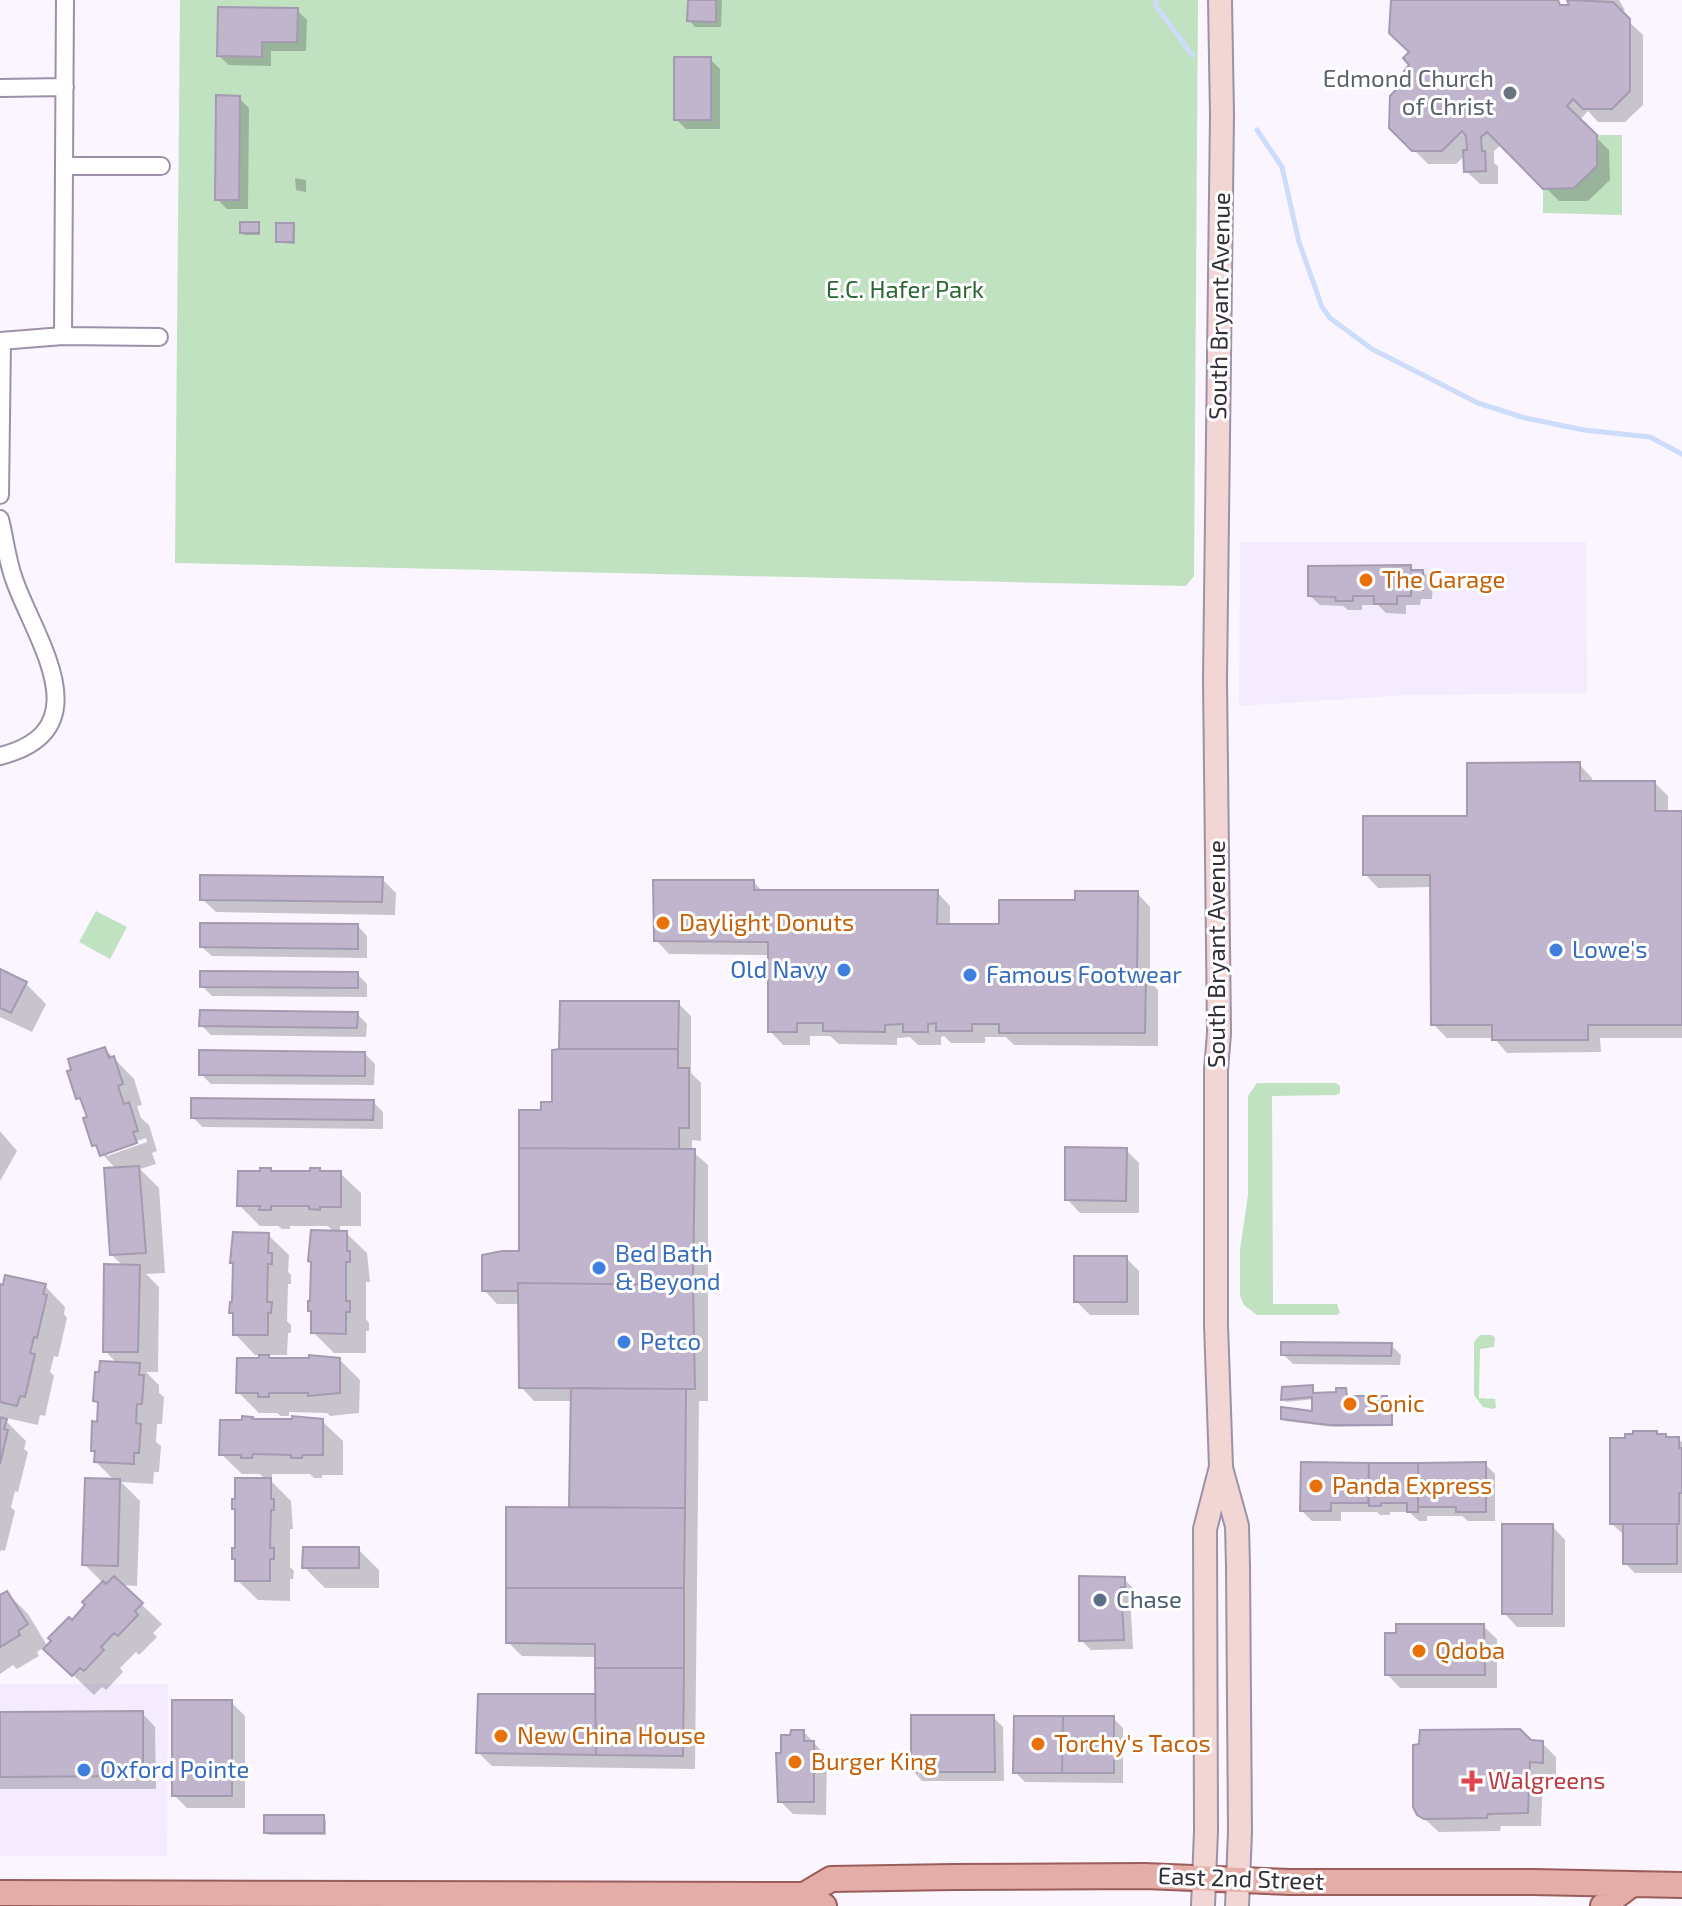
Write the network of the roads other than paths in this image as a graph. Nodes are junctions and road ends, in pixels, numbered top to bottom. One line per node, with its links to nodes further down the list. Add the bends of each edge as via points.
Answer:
1 (65, 0): 3 (street)
2 (1220, 0): 13 (main road, South Bryant Avenue, via 1215,679)
3 (65, 87): 4 (street); 5 (street)
4 (0, 88)
5 (65, 166): 6 (street); 7 (street)
6 (161, 166)
7 (63, 336): 8 (street); 9 (street)
8 (159, 337)
9 (1, 341): 10 (street)
10 (0, 495)
11 (0, 519): 12 (street, via 14,578 54,675 56,707 36,739)
12 (0, 756)
13 (1221, 1467): 14 (main road, South Bryant Avenue, via 1205,1529); 15 (main road, via 1237,1526)
14 (1204, 1878): 15 (main road, East 2nd Street); 20 (main road, East 2nd Street, via 831,1879); 21 (main road, South Bryant Avenue)
15 (1238, 1880): 16 (main road, East 2nd Street); 22 (main road)
16 (1632, 1884): 17 (main road, East 2nd Street); 23 (main road)
17 (1682, 1885)
18 (0, 1893): 19 (main road, East 2nd Street)
19 (336, 1900): 20 (main road, East 2nd Street)
20 (814, 1900)
21 (1203, 1906)
22 (1237, 1906)
23 (1603, 1906)

